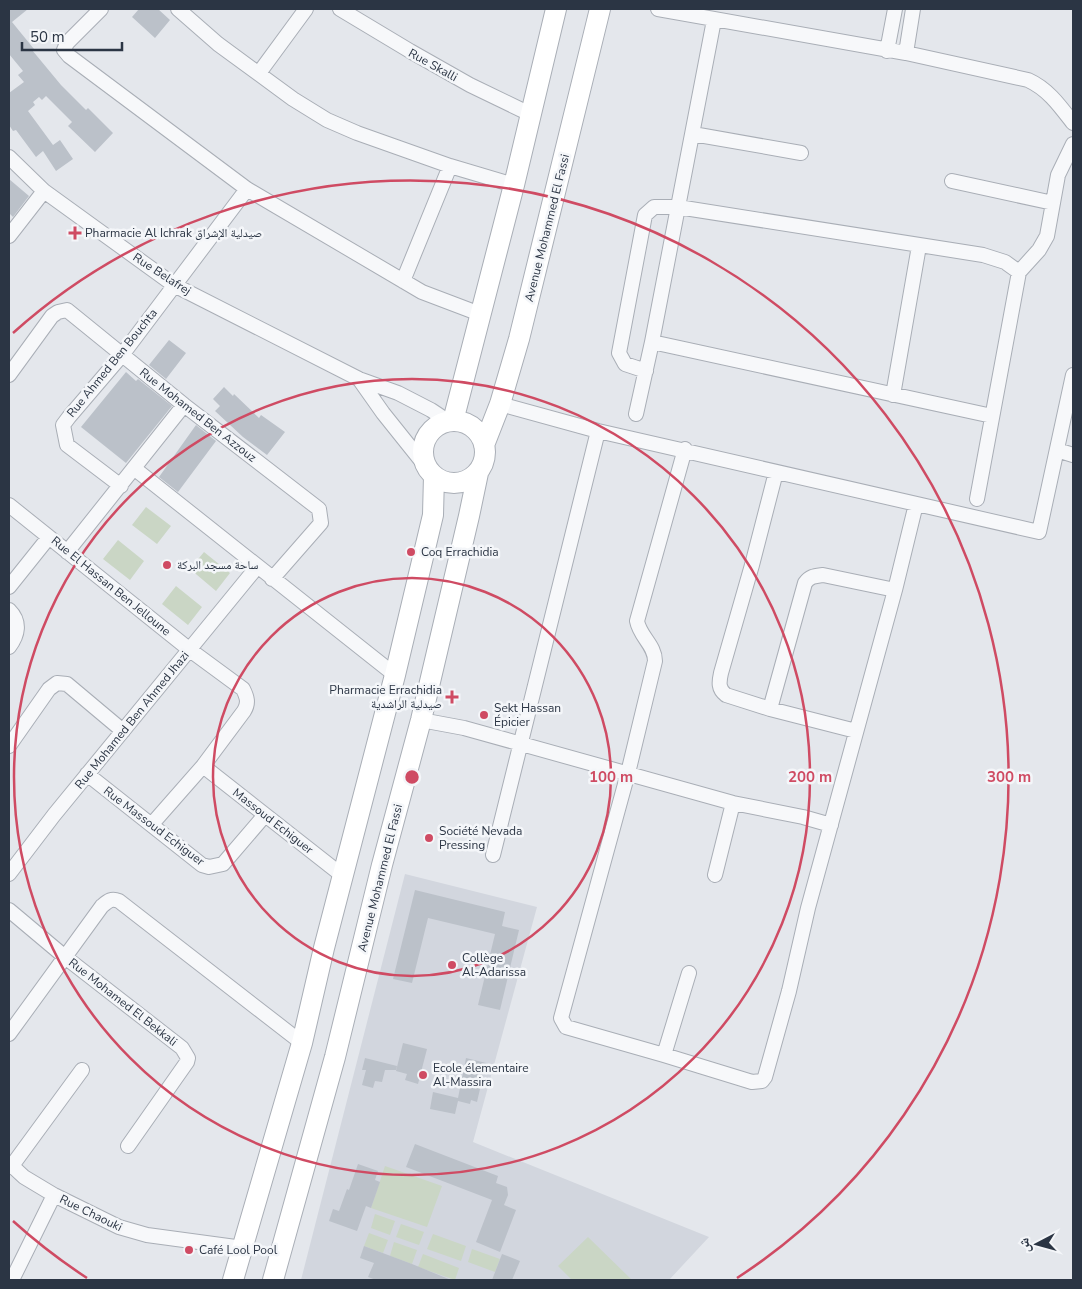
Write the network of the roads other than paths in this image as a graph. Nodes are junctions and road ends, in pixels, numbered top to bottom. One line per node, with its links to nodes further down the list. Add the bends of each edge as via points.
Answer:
1 (101, 9): 23 (street, via 67,43 66,53)
2 (178, 9): 13 (street, via 218,44)
3 (306, 9): 13 (street)
4 (340, 9): 14 (street, Rue Skalli, via 461,80)
5 (600, 9): 40 (main road, Avenue Mohammed El Fassi)
6 (658, 9): 10 (street)
7 (895, 9): 11 (street)
8 (913, 9): 12 (street)
9 (553, 10): 14 (main road)
10 (714, 20): 11 (street); 16 (street)
11 (887, 51): 12 (street)
12 (906, 53): 15 (street, via 1038,84)
13 (259, 73): 20 (street, via 327,120)
14 (530, 114): 22 (main road)
15 (1073, 123)
16 (693, 134): 18 (street); 26 (street)
17 (1073, 144): 25 (street, via 1058,175)
18 (800, 153)
19 (9, 157): 24 (street, Rue Belafrej)
20 (450, 166): 22 (street); 30 (street)
21 (952, 181): 25 (street)
22 (514, 184): 32 (main road)
23 (246, 189): 30 (street); 31 (street, Rue Ahmed Ben Bouchta)
24 (44, 191): 27 (street); 31 (street, Rue Belafrej)
25 (1053, 203): 29 (street, via 1048,236)
26 (678, 207): 28 (street); 33 (street); 35 (street, via 654,207 645,215 619,353 625,364)
27 (9, 236)
28 (919, 246): 29 (street, via 982,255 1004,262); 39 (street)
29 (1019, 272): 43 (street)
30 (403, 281): 32 (street, via 422,292)
31 (174, 285): 34 (street, Rue Ahmed Ben Bouchta); 38 (street, Rue Belafrej)
32 (480, 314): 44 (main road)
33 (652, 342): 35 (street); 39 (street)
34 (122, 355): 36 (street, Rue Mohamed Ben Azzouz, via 67,310 52,316); 41 (street, Rue Mohamed Ben Azzouz); 54 (street, Rue Ahmed Ben Bouchta, via 63,425 68,445)
35 (646, 371): 42 (street)
36 (9, 375)
37 (1073, 378): 48 (street)
38 (359, 379): 44 (street, Rue Belafrej, via 398,393); 51 (street, Rue Belafrej, via 382,413)
39 (893, 395): 43 (street)
40 (500, 404): 45 (street); 46 (main road, Avenue Mohammed El Fassi)
41 (184, 405): 50 (street); 61 (street, Rue Mohamed Ben Azzouz, via 318,509 322,523)
42 (636, 414)
43 (992, 416): 55 (street)
44 (451, 421): 46 (main road, via 473,428); 51 (main road, via 440,425 426,439 424,458)
45 (598, 431): 47 (street); 72 (street)
46 (484, 445): 52 (main road, Avenue Mohammed El Fassi, via 483,464)
47 (685, 450): 53 (street); 75 (street, via 637,621 655,653 655,661)
48 (1057, 450): 49 (street); 56 (street, via 1039,532)
49 (1073, 455)
50 (135, 469): 54 (street); 60 (street)
51 (431, 472): 52 (main road, via 445,482 457,483); 67 (main road, via 433,515)
52 (478, 472): 69 (main road, Avenue Mohammed El Fassi)
53 (776, 472): 56 (street); 68 (street, via 719,683 726,695)
54 (121, 486): 59 (street)
55 (977, 499)
56 (916, 504): 63 (street)
57 (9, 505): 58 (street, Rue El Hassan Ben Jelloune)
58 (49, 537): 59 (street, Rue El Hassan Ben Jelloune); 62 (street)
59 (67, 552): 66 (street, Rue El Hassan Ben Jelloune)
60 (257, 567): 61 (street); 66 (street, Rue Mohamed Ben Ahmed Jhazi)
61 (272, 579): 67 (street)
62 (9, 587)
63 (894, 590): 68 (street, via 823,575 808,579); 71 (street)
64 (9, 610): 65 (street, via 17,627 16,637)
65 (10, 646)
66 (190, 650): 70 (street, Rue Mohamed Ben Ahmed Jhazi); 74 (street, Rue El Hassan Ben Jelloune, via 243,689 248,705)
67 (395, 675): 84 (main road)
68 (770, 709): 71 (street)
69 (421, 720): 72 (street); 98 (main road, Avenue Mohammed El Fassi, via 335,1057)
70 (123, 731): 73 (street, via 67,684 57,684); 76 (street, Rue Mohamed Ben Ahmed Jhazi)
71 (856, 731): 80 (street)
72 (522, 743): 75 (street); 81 (street)
73 (9, 746)
74 (203, 766): 78 (street, Massoud Echiguer); 79 (street)
75 (628, 773): 77 (street); 90 (street, via 561,1018 566,1027)
76 (87, 774): 79 (street, Rue Massoud Echiguer); 82 (street, Rue Mohamed Ben Ahmed Jhazi)
77 (734, 803): 80 (street, via 804,816); 83 (street)
78 (265, 815): 79 (street, Rue Massoud Echiguer, via 223,864 209,867 202,865); 84 (street, Massoud Echiguer)
79 (152, 824)
80 (831, 825): 90 (street, via 765,1077 762,1081 752,1082)
81 (493, 855)
82 (9, 874)
83 (715, 875)
84 (343, 876): 89 (main road)
85 (9, 910): 86 (street, Rue Mohamed El Bekkali)
86 (65, 957): 88 (street, Rue Mohamed El Bekkali); 89 (street, Rue Mohamed El Bekkali, via 102,906 114,899); 92 (street, Rue Mohamed El Bekkali, via 182,1048 188,1058)
87 (689, 973): 90 (street)
88 (9, 1034)
89 (302, 1043): 95 (main road)
90 (664, 1054)
91 (82, 1070): 93 (street)
92 (128, 1146)
93 (10, 1165): 94 (street, Rue Chaouki)
94 (54, 1195): 95 (street, Rue Chaouki, via 129,1231); 96 (street)
95 (243, 1248): 97 (main road)
96 (12, 1280)
97 (233, 1280)
98 (273, 1280)

